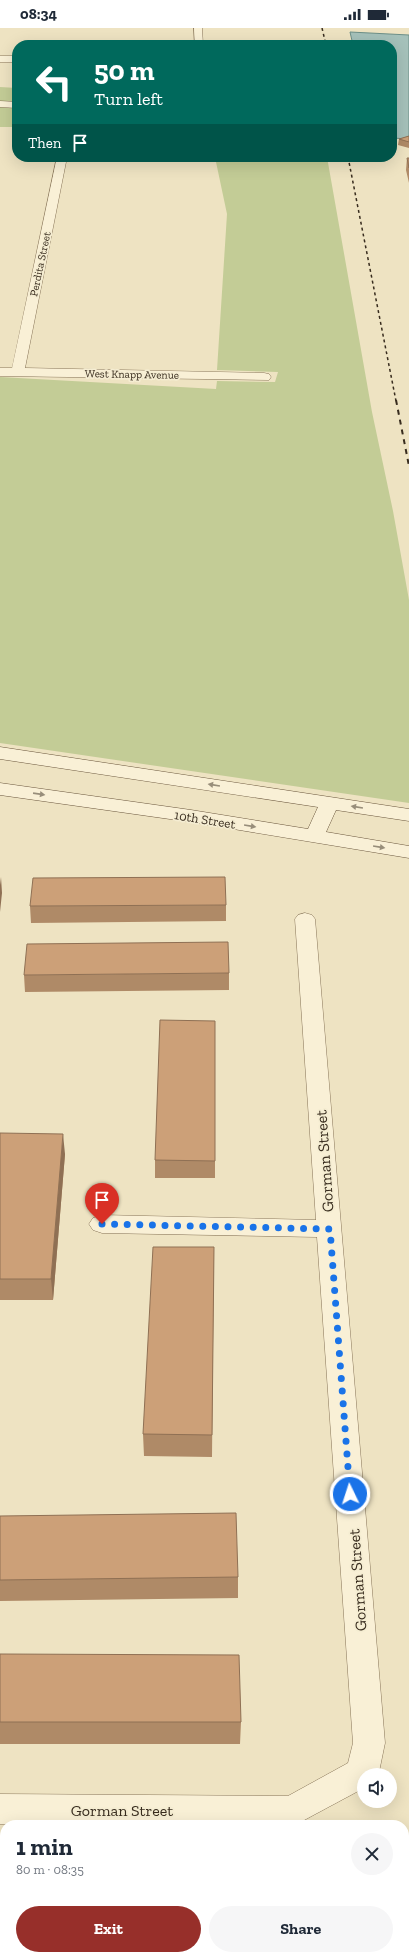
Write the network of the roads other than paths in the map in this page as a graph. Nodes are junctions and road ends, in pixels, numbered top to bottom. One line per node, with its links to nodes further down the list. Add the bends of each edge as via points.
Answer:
1 (198, 28): 2 (street)
2 (199, 40)
3 (0, 59): 4 (street)
4 (12, 59)
5 (0, 104): 6 (lane)
6 (12, 105)
7 (61, 162): 9 (street, Perdita Street)
8 (0, 372): 9 (street, West Knapp Avenue)
9 (18, 372): 10 (street, West Knapp Avenue)
10 (264, 377)
11 (0, 753): 13 (street, one-way to 11)
12 (0, 789): 15 (street, 10th Street, one-way to 15)
13 (329, 803): 14 (street, one-way to 13); 15 (street)
14 (409, 815)
15 (314, 836): 16 (street, 10th Street, one-way to 16)
16 (409, 852)
17 (306, 919): 19 (street, Gorman Street)
18 (102, 1224): 19 (street)
19 (330, 1229): 20 (street, Gorman Street, via 369,1743 363,1772 292,1811)
20 (0, 1809)

